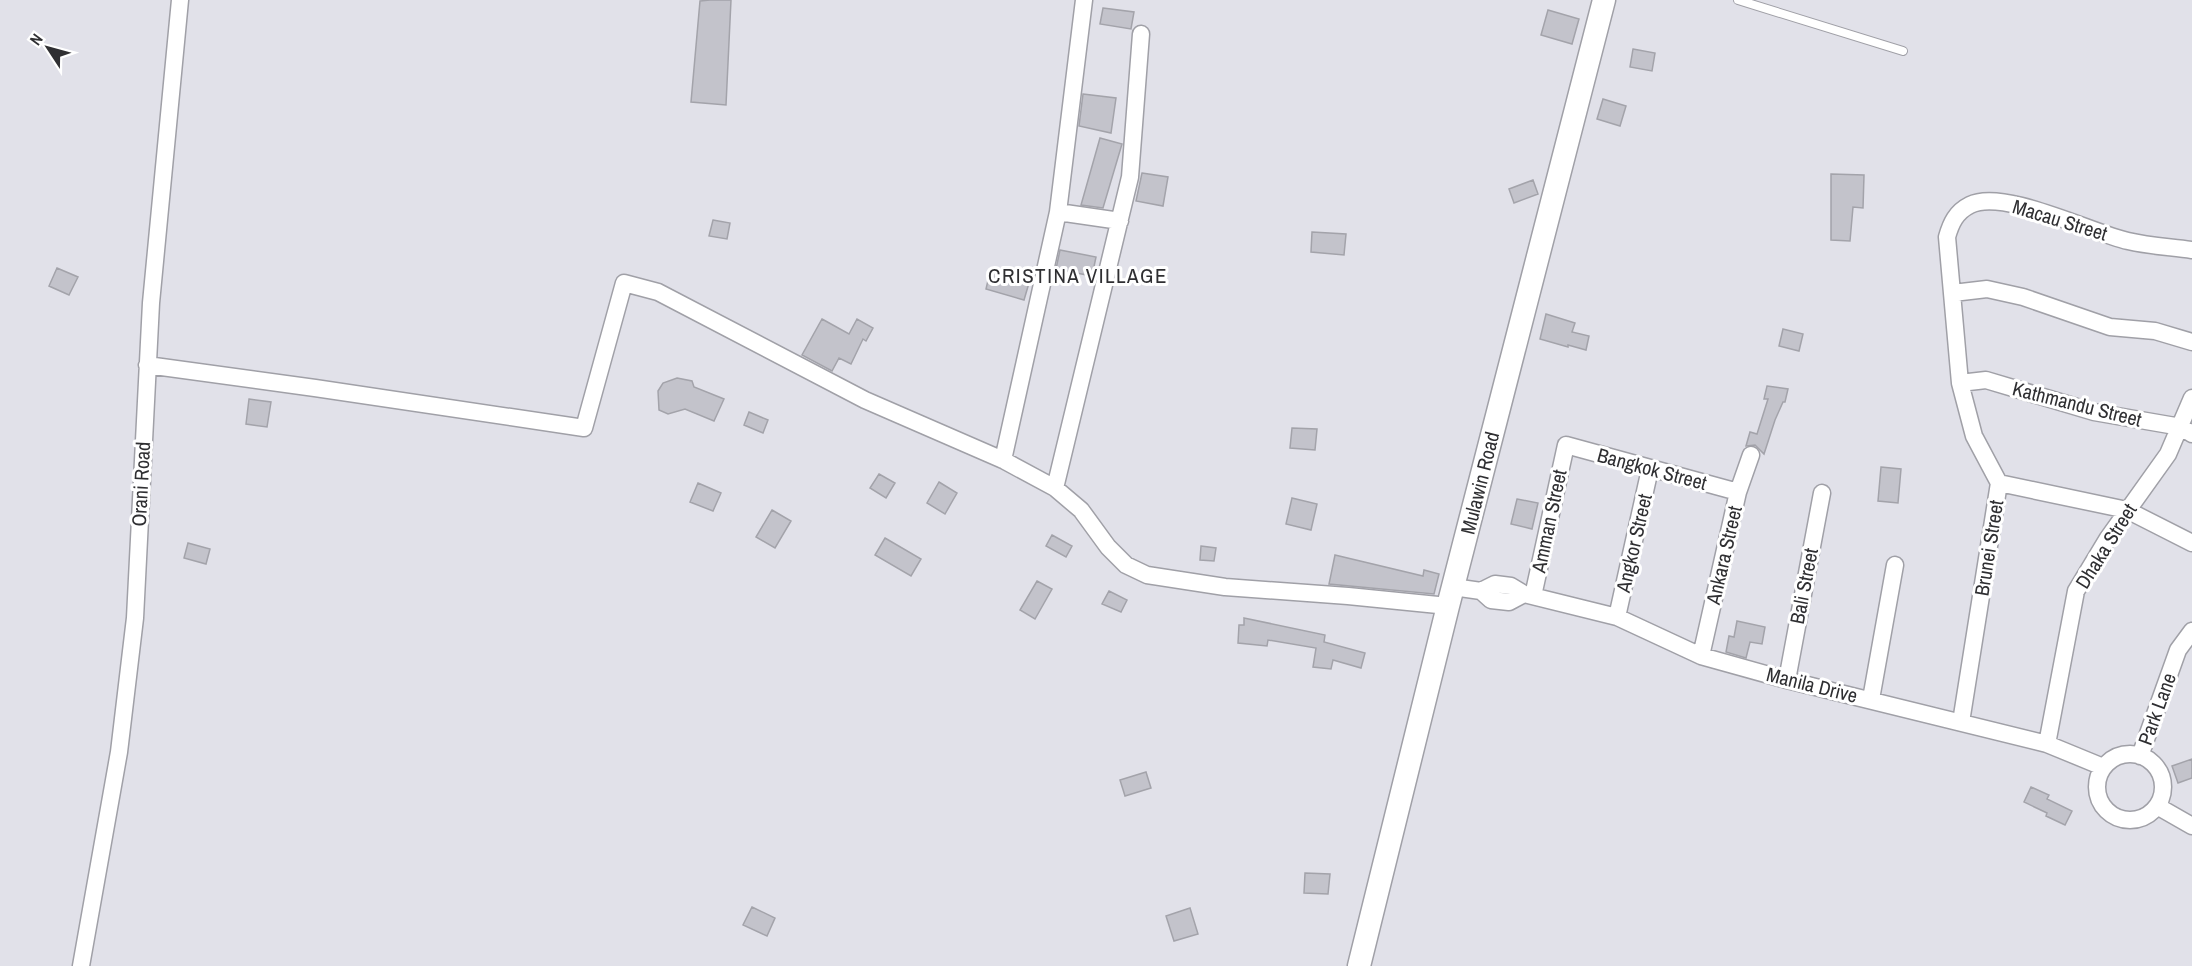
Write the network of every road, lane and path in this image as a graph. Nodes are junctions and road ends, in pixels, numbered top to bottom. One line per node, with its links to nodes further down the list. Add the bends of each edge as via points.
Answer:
1 (180, 0): 13 (street, Orani Road)
2 (1084, 0): 7 (street)
3 (1604, 0): 29 (main road, Mulawin Road)
4 (1738, 0): 6 (lane)
5 (1141, 34): 8 (street, via 1130,177)
6 (1903, 51)
7 (1058, 212): 8 (street); 19 (street)
8 (1120, 221): 22 (street)
9 (1947, 237): 10 (street, Macau Street, via 1953,219 1971,204 1995,201 2038,210 2128,241); 11 (street, Brunei Street)
10 (2192, 250)
11 (1953, 293): 12 (street, via 1987,289 2110,327 2155,331); 14 (street, Brunei Street)
12 (2192, 342)
13 (147, 365): 19 (street, Manila Drive, via 584,428 624,283 658,292 865,400); 41 (street, Orani Road, via 135,618 119,753)
14 (1960, 383): 16 (street, Kathmandu Street, via 1986,381 2094,412); 21 (street, Brunei Street, via 1974,436)
15 (2192, 398): 16 (street, Dhaka Street)
16 (2186, 430): 25 (street, Dhaka Street)
17 (1566, 446): 20 (street, Bangkok Street); 28 (street, Amman Street)
18 (1751, 455): 23 (street, Ankara Street)
19 (1003, 460): 22 (street, Manila Drive)
20 (1650, 469): 23 (street, Bangkok Street); 30 (street, Angkor Street)
21 (1999, 483): 25 (street); 35 (street, Brunei Street)
22 (1055, 488): 29 (street, Manila Drive, via 1081,510 1126,565 1147,575 1226,587 1348,596)
23 (1738, 492): 32 (street, Ankara Street)
24 (1822, 493): 33 (street, Bali Street)
25 (2127, 510): 26 (street); 36 (street, Dhaka Street, via 2076,591)
26 (2192, 543)
27 (1895, 565): 34 (street)
28 (1529, 595): 29 (street, Manila Drive, via 1511,586 1495,584 1481,591); 30 (street, Manila Drive)
29 (1450, 596): 42 (main road, Mulawin Road)
30 (1617, 617): 32 (street, Manila Drive)
31 (2192, 631): 37 (street, Park Lane, via 2178,650)
32 (1701, 656): 33 (street, Manila Drive)
33 (1787, 680): 34 (street, Manila Drive)
34 (1871, 699): 35 (street, Manila Drive)
35 (1961, 722): 36 (street, Manila Drive)
36 (2047, 744): 38 (street, Manila Drive)
37 (2140, 756): 38 (street, via 2120,755); 39 (street, via 2157,767 2161,777 2163,787)
38 (2103, 767): 39 (street, via 2098,797 2110,814 2130,820)
39 (2157, 806): 40 (street)
40 (2192, 826)
41 (81, 966)
42 (1359, 966)

